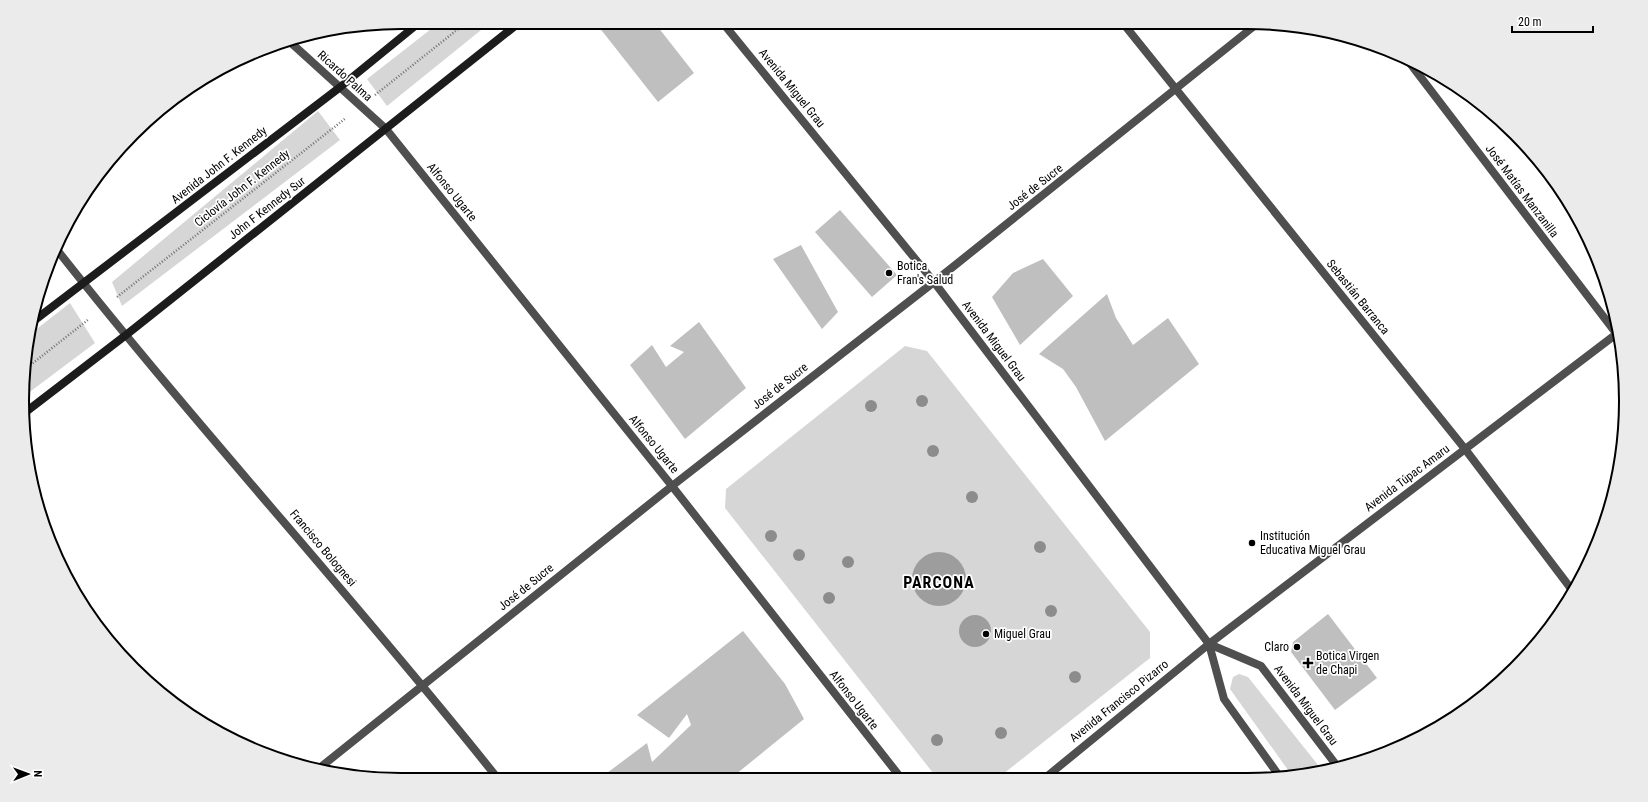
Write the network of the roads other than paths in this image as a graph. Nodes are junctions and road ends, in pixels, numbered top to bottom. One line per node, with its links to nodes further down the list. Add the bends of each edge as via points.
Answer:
1 (411, 29): 8 (street, Avenida John F. Kennedy)
2 (511, 29): 10 (street, John F Kennedy Sur)
3 (728, 29): 12 (street, Avenida Miguel Grau)
4 (1127, 29): 9 (street, Sebastián Barranca)
5 (1250, 29): 9 (street, José de Sucre)
6 (294, 45): 8 (street, Ricardo Palma)
7 (1414, 68): 15 (street, José Matías Manzanilla)
8 (339, 88): 10 (street, Ricardo Palma); 13 (street, Avenida John F. Kennedy)
9 (1175, 91): 12 (street, José de Sucre); 19 (street, Sebastián Barranca)
10 (386, 129): 16 (street, John F Kennedy Sur); 20 (street, Alfonso Ugarte)
11 (60, 253): 13 (street, Francisco Bolognesi)
12 (934, 282): 20 (street, José de Sucre); 22 (street, Avenida Miguel Grau)
13 (84, 284): 14 (street, Avenida John F. Kennedy); 16 (street, Francisco Bolognesi)
14 (39, 317)
15 (1611, 323)
16 (126, 335): 18 (street, John F Kennedy Sur); 23 (street, Francisco Bolognesi)
17 (1614, 338): 19 (street, Avenida Túpac Amaru)
18 (29, 408)
19 (1465, 449): 21 (street, Sebastián Barranca); 22 (street, Avenida Túpac Amaru)
20 (672, 486): 23 (street, José de Sucre); 28 (street, Alfonso Ugarte)
21 (1569, 586)
22 (1209, 644): 24 (street, Avenida Miguel Grau, via 1261,666); 26 (street, Avenida Miguel Grau, via 1224,699); 29 (street, Avenida Francisco Pizarro)
23 (423, 685): 25 (street, José de Sucre); 27 (street, Francisco Bolognesi)
24 (1334, 762)
25 (323, 765)
26 (1276, 772)
27 (493, 773)
28 (896, 773)
29 (1051, 773)

